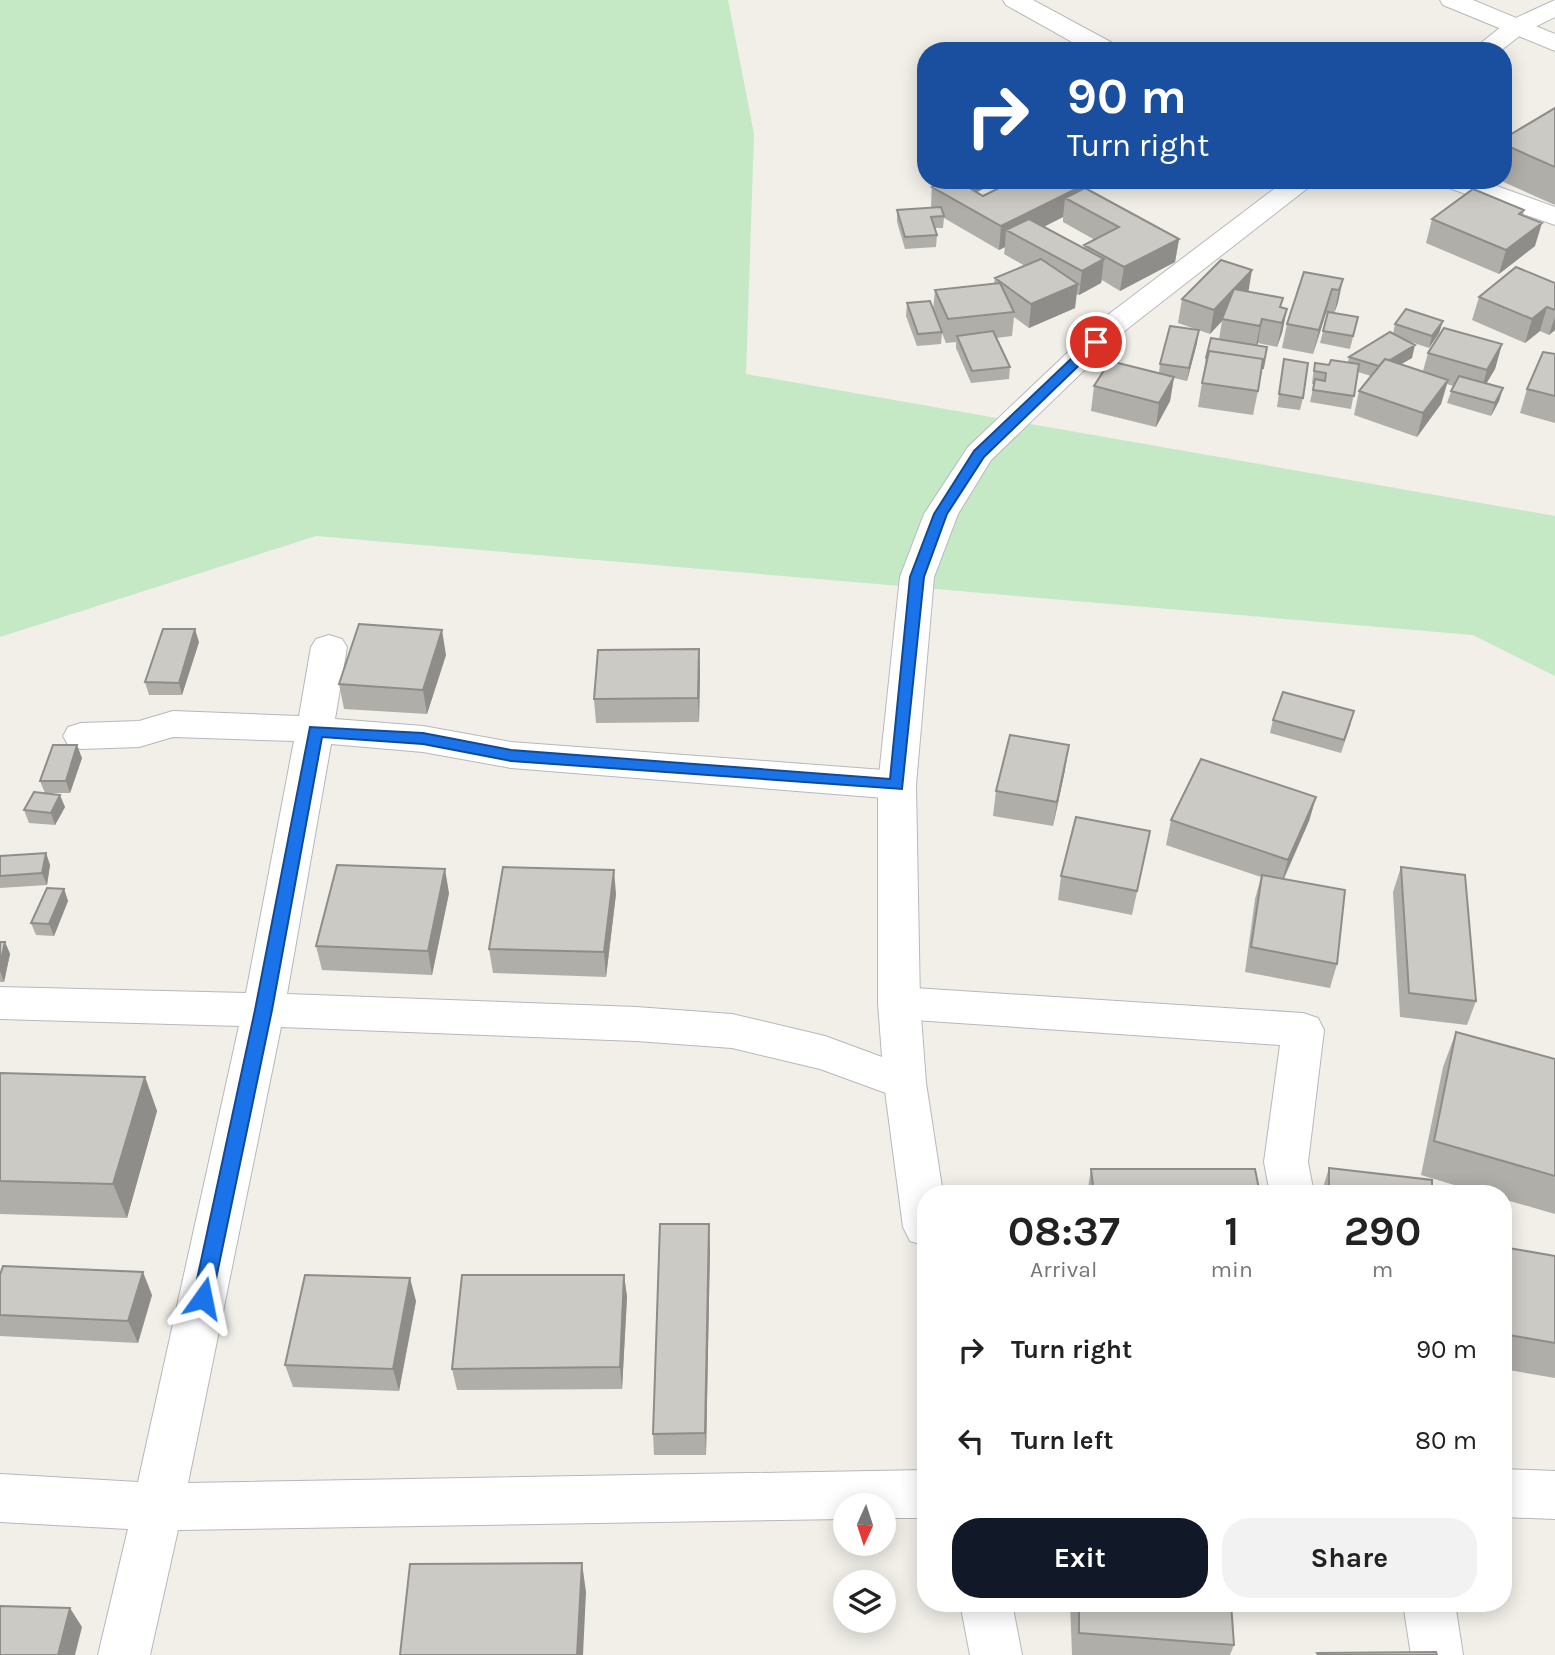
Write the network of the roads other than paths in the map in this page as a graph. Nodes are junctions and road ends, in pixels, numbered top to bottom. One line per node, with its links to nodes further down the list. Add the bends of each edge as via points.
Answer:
1 (1015, 0): 5 (street)
2 (1452, 0): 4 (street)
3 (1555, 8): 4 (street)
4 (1516, 27): 6 (street); 7 (street)
5 (1090, 42)
6 (1495, 42)
7 (1555, 43)
8 (1292, 189): 14 (street, via 1116,323 979,454 941,514 917,577)
9 (1478, 189): 10 (street)
10 (1555, 217)
11 (329, 647): 12 (street)
12 (315, 731): 13 (street, via 173,724 139,734); 14 (street, via 423,739 511,755); 17 (street)
13 (81, 737)
14 (897, 785): 16 (street)
15 (0, 1003): 17 (street)
16 (899, 1003): 18 (street); 20 (street, via 1303,1030 1286,1162)
17 (264, 1010): 18 (street, via 732,1031 825,1053); 25 (street)
18 (905, 1083): 19 (street)
19 (920, 1185)
20 (1290, 1185)
21 (1512, 1493): 23 (street)
22 (917, 1494): 25 (street)
23 (1555, 1495)
24 (0, 1498): 25 (street)
25 (158, 1507): 28 (street)
26 (988, 1612): 29 (street)
27 (1430, 1612): 30 (street)
28 (124, 1655)
29 (996, 1655)
30 (1437, 1655)

